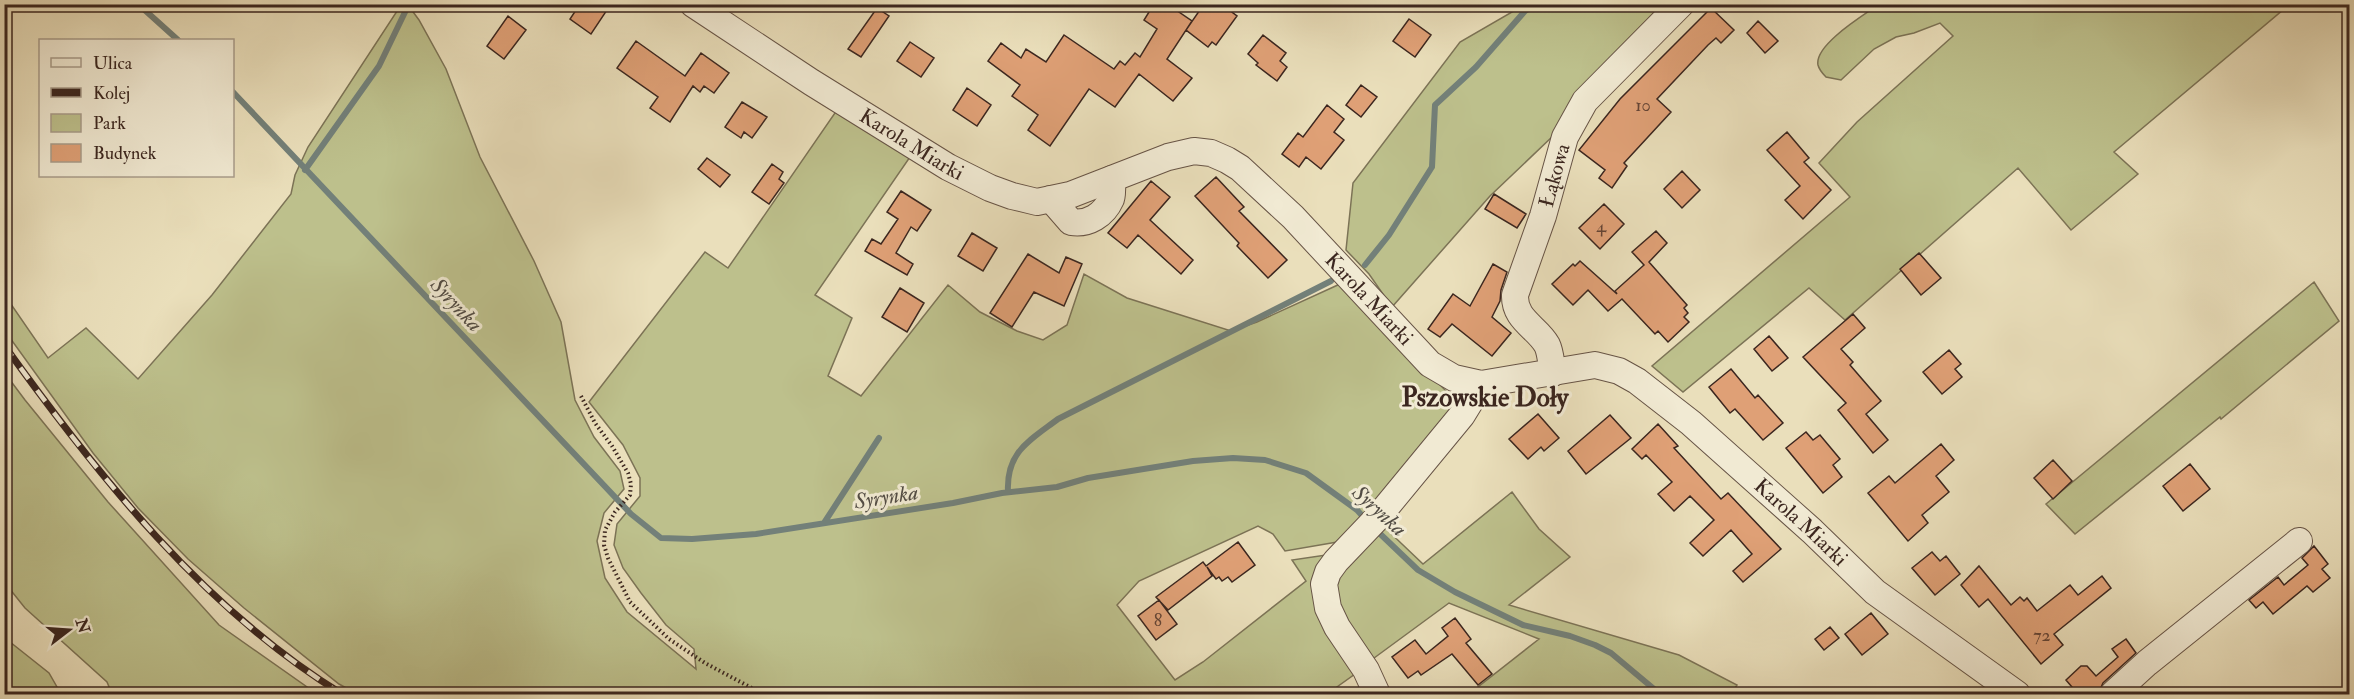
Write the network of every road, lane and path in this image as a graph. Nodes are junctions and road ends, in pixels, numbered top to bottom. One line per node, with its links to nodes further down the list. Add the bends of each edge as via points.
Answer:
1 (693, 4): 4 (street, Karola Miarki, via 948,167 1012,196 1037,202 1070,195 1168,157 1211,153 1240,168 1293,217 1430,364 1454,378)
2 (1681, 4): 3 (street, Łąkowa, via 1585,101 1565,136 1514,303 1548,346)
3 (1553, 373): 4 (street, Karola Miarki); 9 (street, Karola Miarki, via 1595,365 1637,381 1812,531 1875,592)
4 (1480, 384): 8 (street, via 1462,414 1371,526 1328,572 1324,584 1324,597 1337,627)
5 (581, 396): 7 (path, via 631,484 630,495 605,530 604,545 630,602 669,639)
6 (2299, 541): 10 (street)
7 (763, 694)
8 (1377, 694)
9 (2017, 694)
10 (2113, 694)

